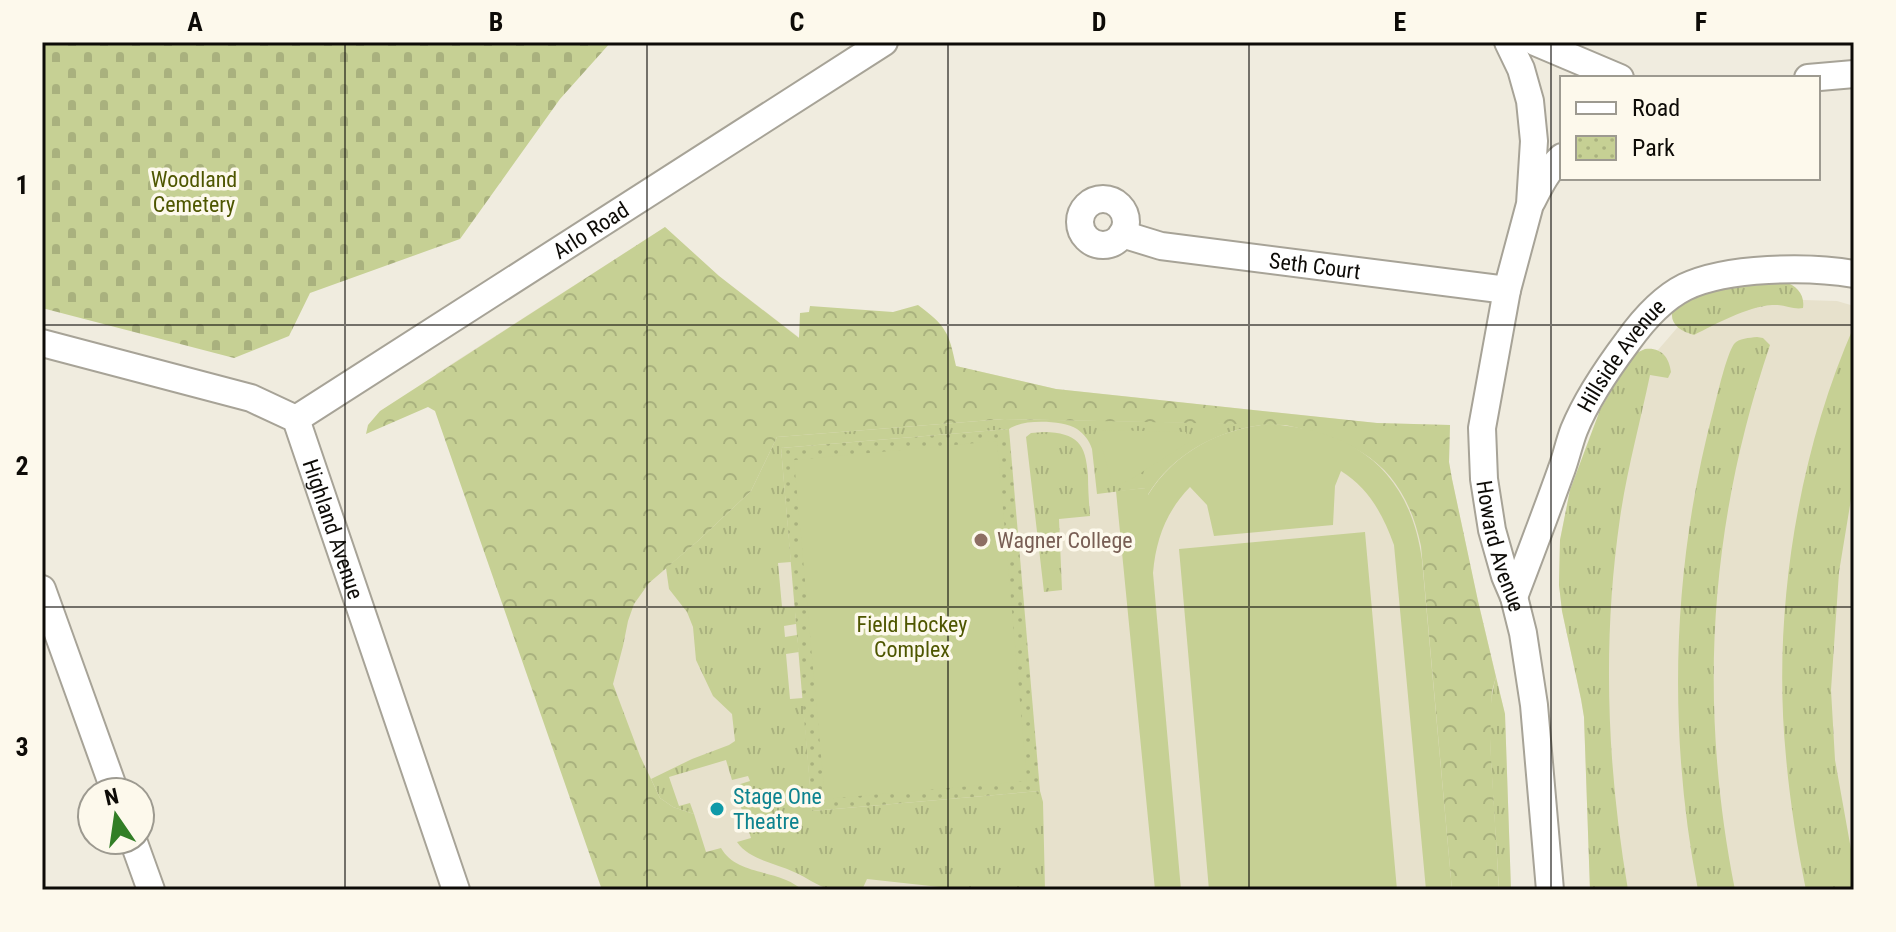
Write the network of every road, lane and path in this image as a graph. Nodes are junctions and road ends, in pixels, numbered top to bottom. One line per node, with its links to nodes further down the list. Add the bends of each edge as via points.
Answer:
1 (884, 42): 13 (street, Arlo Road)
2 (1508, 42): 8 (street, Howard Avenue, via 1530,101)
3 (1535, 42): 5 (street)
4 (1854, 74): 6 (street)
5 (1615, 76)
6 (1820, 77)
7 (1560, 159): 8 (street, Howard Avenue)
8 (1530, 204): 11 (street, Howard Avenue)
9 (1122, 234): 11 (street, Seth Court, via 1161,246)
10 (1854, 274): 15 (street, Hillside Avenue, via 1794,270 1710,278 1661,303 1627,342 1586,405)
11 (1507, 290): 15 (street, Howard Avenue, via 1482,428 1492,530)
12 (42, 343): 13 (street, via 251,398)
13 (296, 419): 19 (street, Highland Avenue)
14 (42, 589): 16 (street)
15 (1514, 597): 20 (street, Howard Avenue, via 1534,705)
16 (109, 776)
17 (139, 856): 18 (street)
18 (151, 890)
19 (456, 890)
20 (1550, 890)

